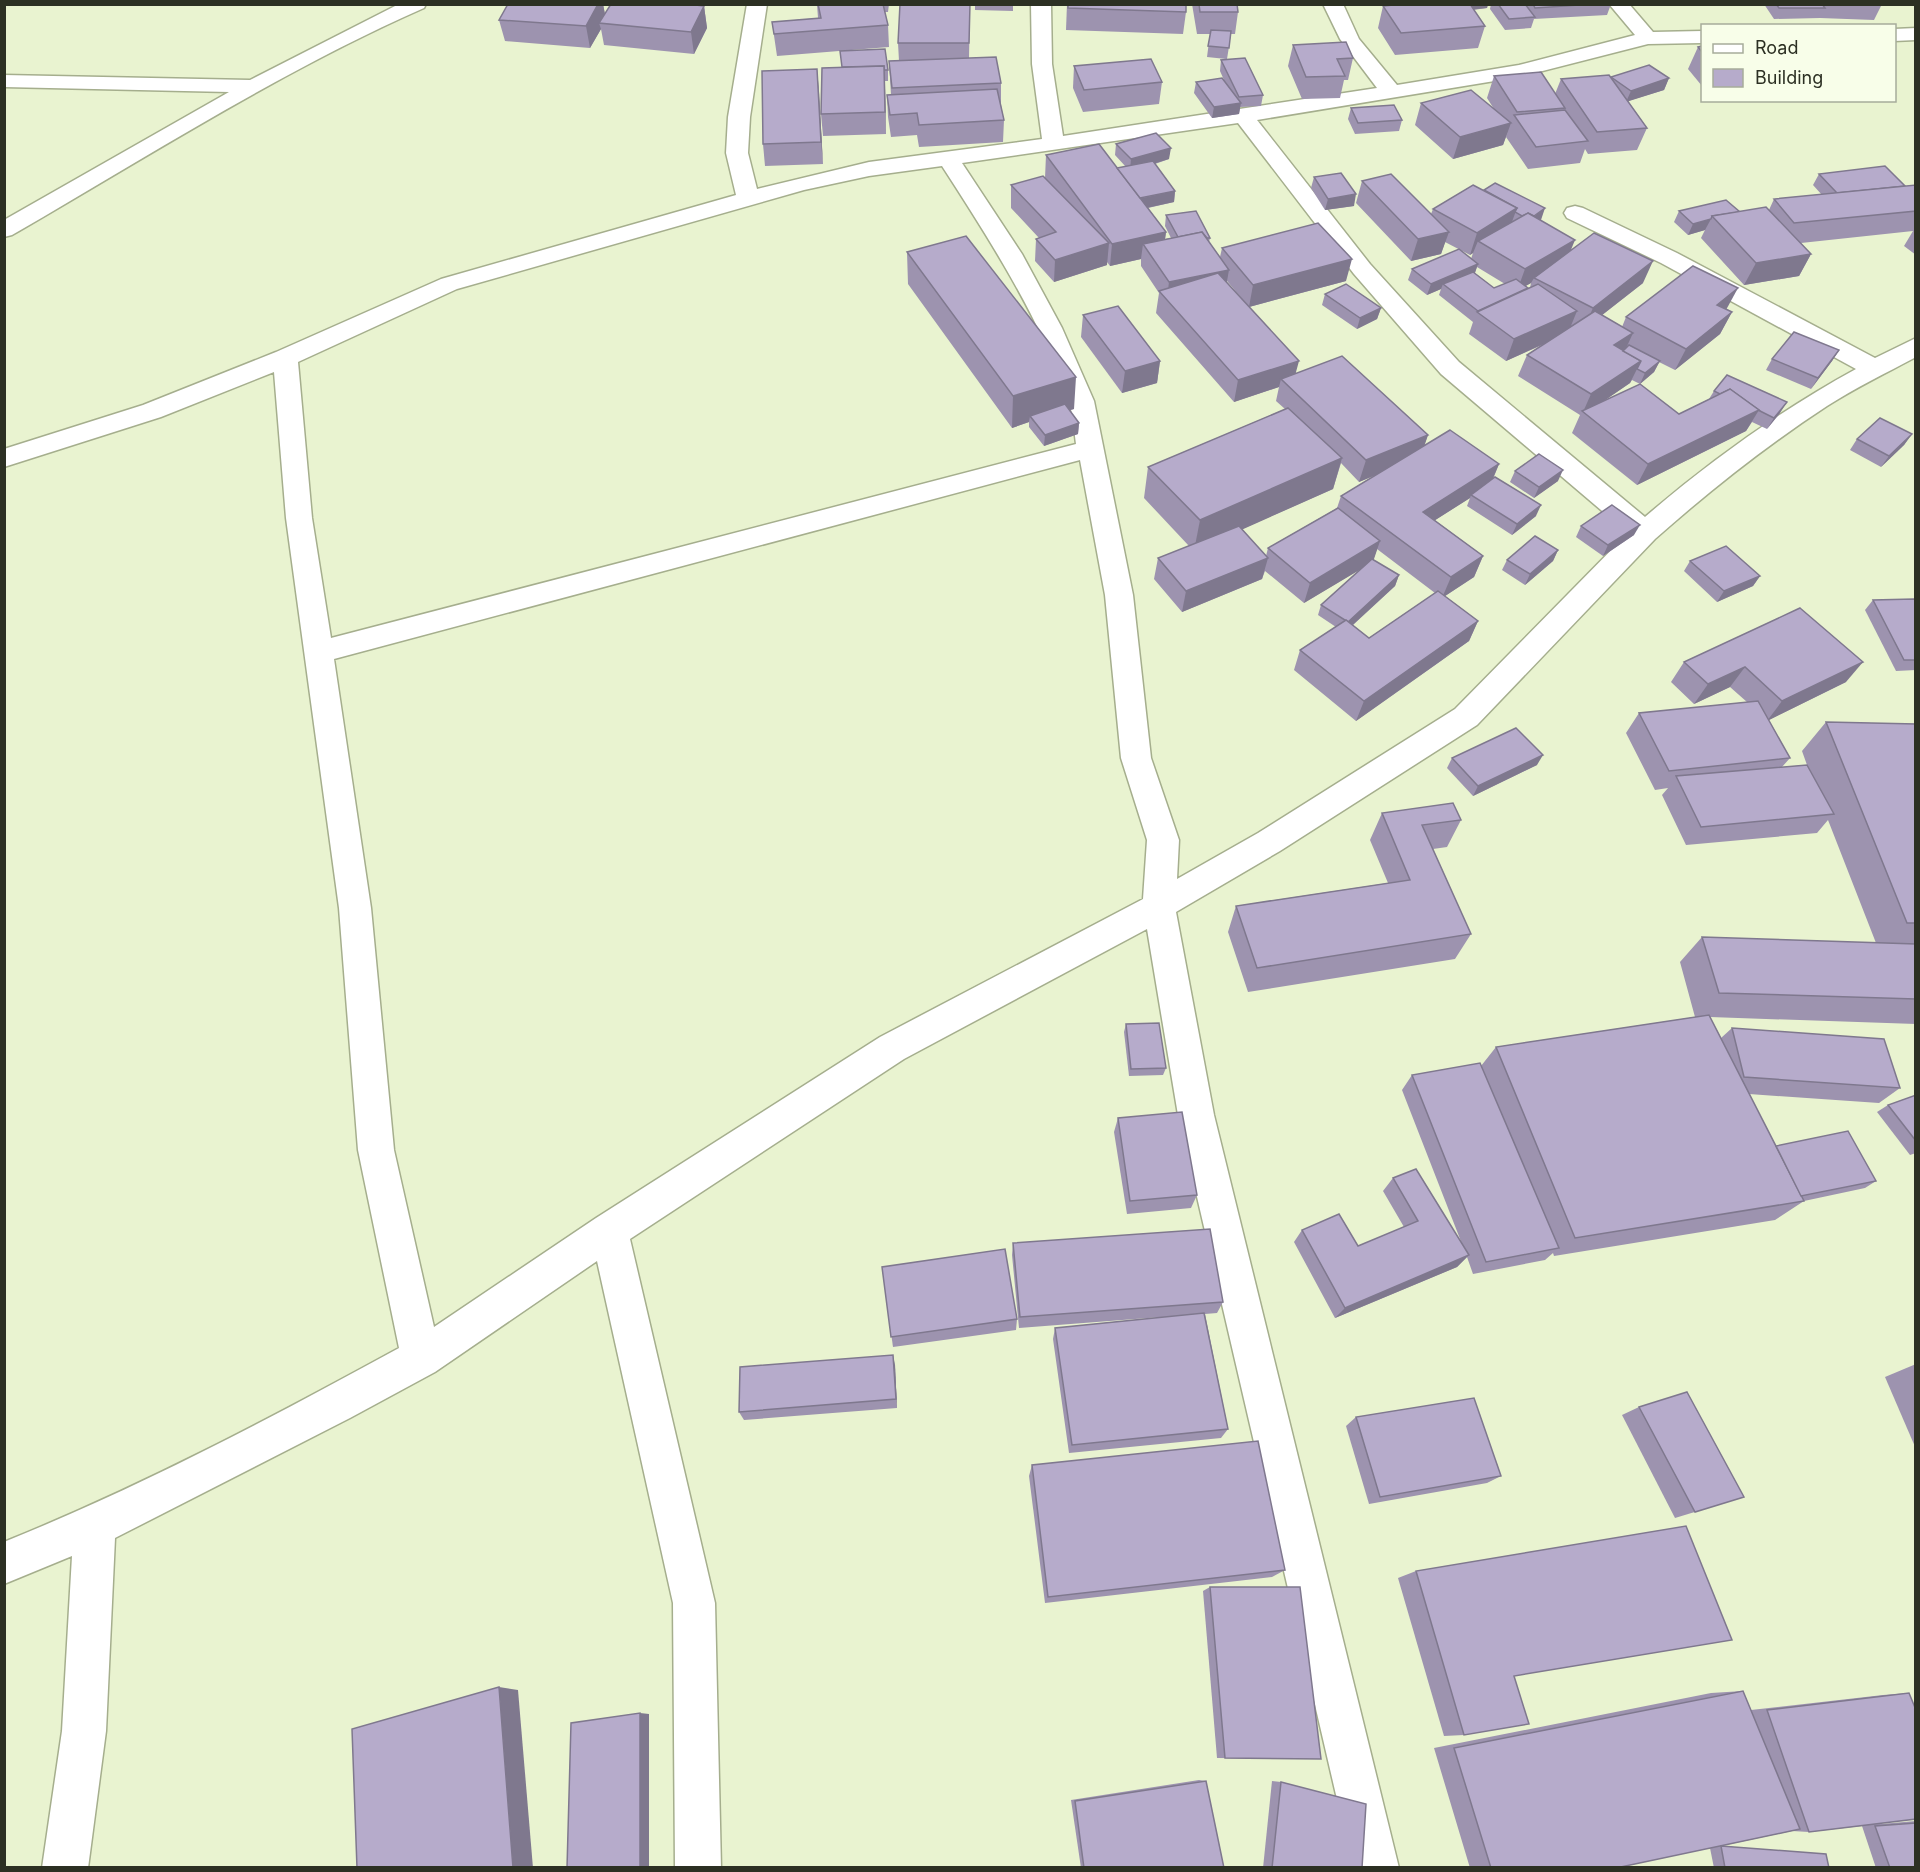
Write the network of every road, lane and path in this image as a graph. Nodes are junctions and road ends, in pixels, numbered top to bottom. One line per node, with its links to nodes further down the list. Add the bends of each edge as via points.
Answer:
1 (417, 4): 11 (street)
2 (757, 4): 16 (street, via 737,153)
3 (1041, 4): 14 (street, via 1042,64)
4 (1333, 4): 12 (street, via 1368,64)
5 (1618, 4): 9 (street)
6 (1916, 34): 7 (street)
7 (1896, 35)
8 (1701, 37): 9 (street)
9 (1648, 38): 12 (street, via 1519,71)
10 (4, 81): 11 (street)
11 (254, 86): 18 (street)
12 (1393, 93): 13 (street)
13 (1244, 117): 14 (street); 24 (street, via 1362,269 1450,368)
14 (1053, 143): 15 (street)
15 (948, 158): 16 (street, via 868,169); 22 (street, via 1010,254 1050,328 1081,401)
16 (748, 198): 20 (street, via 449,285)
17 (1575, 213): 21 (street, via 1669,258)
18 (4, 230)
19 (1916, 346): 21 (street)
20 (285, 358): 23 (street, via 152,411); 25 (street, via 298,518)
21 (1876, 369): 24 (street, via 1819,400 1750,448)
22 (1090, 449): 25 (street); 26 (street, via 1119,595 1136,758 1163,840)
23 (4, 458)
24 (1645, 532): 26 (street, via 1466,717 1269,842)
25 (319, 652): 28 (street, via 355,908 376,1150)
26 (1159, 906): 27 (street, via 892,1048); 33 (street, via 1196,1115)
27 (609, 1230): 28 (street); 32 (street, via 694,1603)
28 (421, 1359): 29 (street)
29 (95, 1526): 30 (street); 31 (street, via 84,1731)
30 (4, 1563)
31 (65, 1868)
32 (698, 1868)
33 (1376, 1868)

